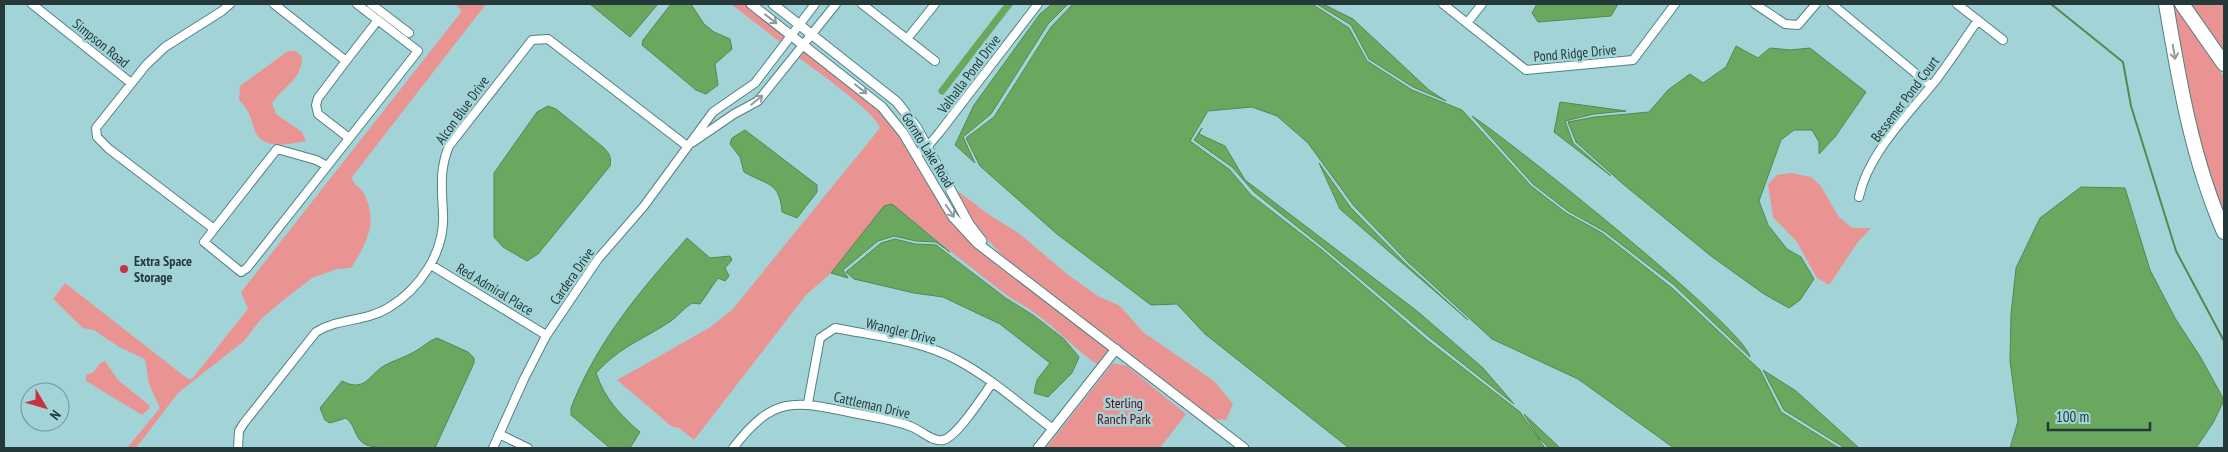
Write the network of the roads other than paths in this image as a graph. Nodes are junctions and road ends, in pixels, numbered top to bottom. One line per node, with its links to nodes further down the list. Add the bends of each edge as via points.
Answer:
1 (32, 4): 35 (street, Simpson Road)
2 (230, 4): 35 (street, via 165,47)
3 (274, 4): 32 (street)
4 (357, 4): 22 (street)
5 (370, 4): 26 (street)
6 (751, 4): 28 (street, Gornto Lake Road, one-way to 28)
7 (773, 4): 25 (street, Gornto Lake Road)
8 (815, 4): 25 (street, Cardera Drive)
9 (836, 4): 27 (street, Cardera Drive)
10 (862, 4): 29 (street)
11 (935, 4): 29 (street)
12 (1038, 4): 41 (street, Valhalla Pond Drive)
13 (1443, 4): 24 (street, Pond Ridge Drive)
14 (1482, 4): 24 (street)
15 (1675, 4): 24 (street, Pond Ridge Drive, via 1633,60 1568,68 1526,70)
16 (1755, 4): 17 (street, via 1785,24 1798,25)
17 (1816, 4)
18 (1832, 4): 36 (street)
19 (1958, 4): 23 (street)
20 (2166, 4): 46 (highway, one-way to 46, via 2189,128)
21 (2186, 9): 34 (highway)
22 (378, 20): 32 (street); 39 (street, via 418,51)
23 (1978, 20): 30 (street); 36 (street, Bessemer Pond Court)
24 (1467, 23)
25 (799, 24): 27 (street, Gornto Lake Road); 28 (street, Cardera Drive)
26 (409, 33)
27 (812, 34): 31 (street, Cardera Drive); 41 (street, Gornto Lake Road, via 891,95 910,118)
28 (791, 35): 31 (street, Gornto Lake Road); 37 (street, Cardera Drive, via 755,83)
29 (907, 39): 33 (street)
30 (2003, 40)
31 (804, 45): 38 (street, Cardera Drive, one-way to 31, via 758,101); 42 (street, Gornto Lake Road, one-way to 42, via 882,107)
32 (346, 61): 39 (street, via 316,105 318,114)
33 (935, 61)
34 (2224, 64)
35 (131, 83): 45 (street, via 96,128 97,137)
36 (1931, 86): 44 (street, Bessemer Pond Court, via 1862,181)
37 (722, 106): 38 (street); 40 (street, Cardera Drive, via 713,112)
38 (730, 117): 40 (street, Cardera Drive)
39 (349, 138): 43 (street)
40 (687, 146): 48 (street, Alcon Blue Drive, via 548,39 532,40 449,146 440,181 443,226); 49 (street, Cardera Drive, via 644,206 598,259)
41 (927, 147): 42 (street, Valhalla Pond Drive); 47 (street, Gornto Lake Road, via 969,224)
42 (916, 154): 47 (street, Gornto Lake Road, one-way to 47, via 958,224)
43 (327, 166): 45 (street, via 277,149); 45 (street, via 241,272 204,242)
44 (1859, 197)
45 (214, 229)
46 (2224, 232)
47 (1004, 262): 50 (street, Gornto Lake Road)
48 (431, 265): 49 (street, Red Admiral Place); 55 (street, Alcon Blue Drive, via 402,299 386,309 316,332 244,423 239,431)
49 (546, 335): 54 (street, Cardera Drive)
50 (1116, 349): 53 (street); 60 (street, Gornto Lake Road)
51 (992, 383): 52 (street, Cattleman Drive, via 959,427 945,440 936,440 895,422); 52 (street, Wrangler Drive, via 956,359 920,346 835,328 820,338); 53 (street, Wrangler Drive)
52 (808, 403): 58 (street, Cattleman Drive, via 787,405 764,416 748,428)
53 (1053, 429): 59 (street)
54 (499, 434): 56 (street, Cardera Drive); 57 (street)
55 (238, 448)
56 (493, 448)
57 (528, 448)
58 (733, 448)
59 (1038, 448)
60 (1244, 448)

